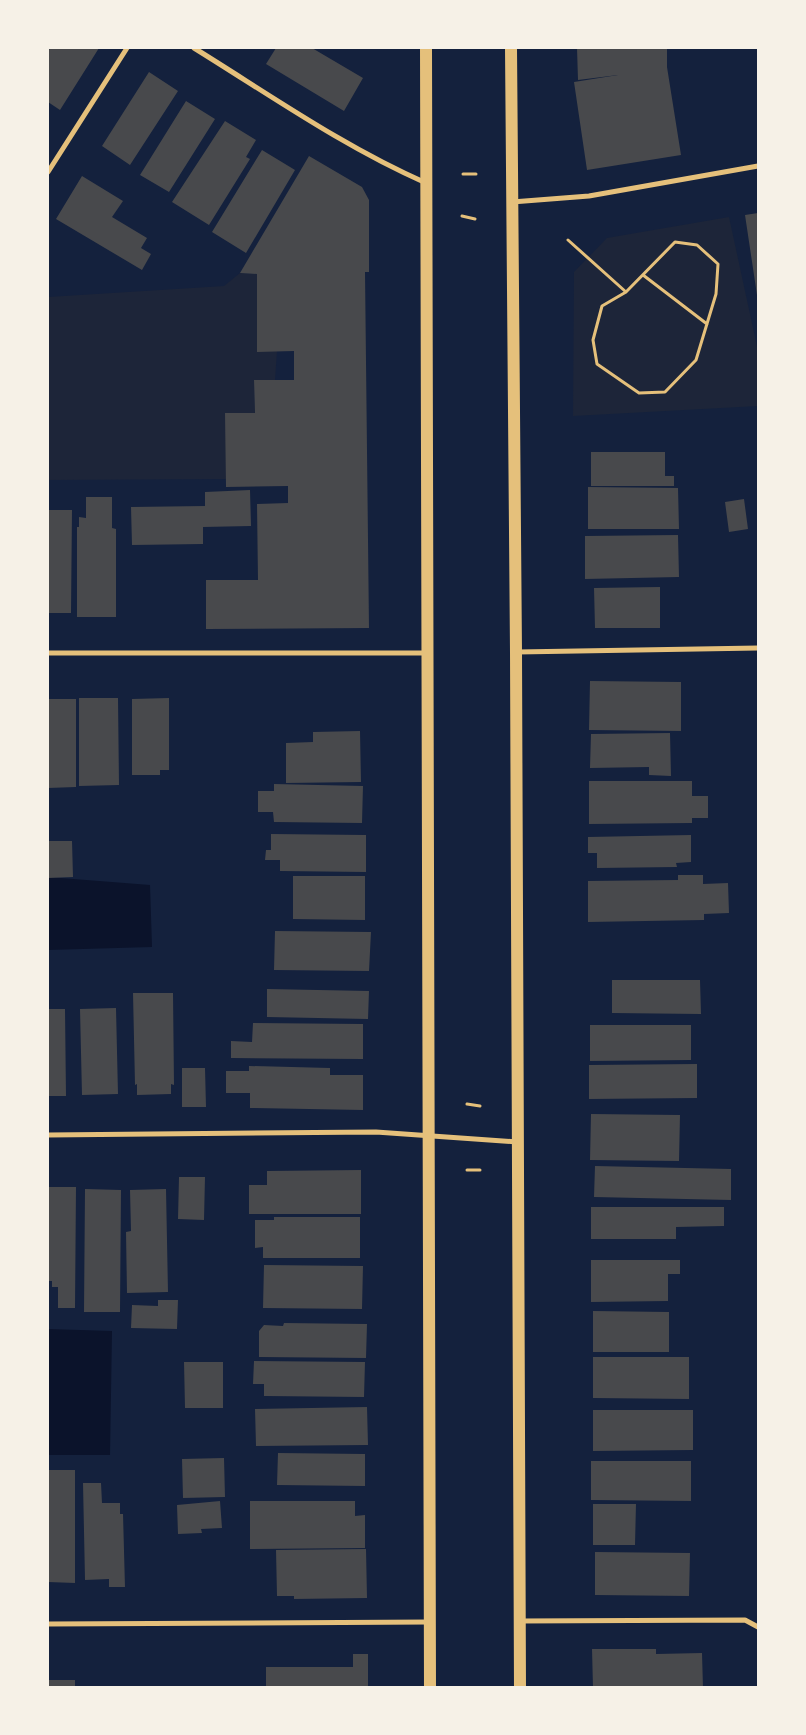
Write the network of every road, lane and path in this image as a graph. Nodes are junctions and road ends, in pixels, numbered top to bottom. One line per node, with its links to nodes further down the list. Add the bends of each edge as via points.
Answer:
1 (127, 48): 6 (street)
2 (194, 48): 9 (street, via 354,147)
3 (426, 48): 9 (main road)
4 (511, 48): 10 (main road)
5 (758, 166): 10 (street, via 589,196)
6 (48, 172)
7 (463, 174): 8 (path)
8 (476, 174)
9 (427, 183): 20 (main road)
10 (512, 202): 18 (main road)
11 (462, 216): 12 (path)
12 (475, 219)
13 (568, 240): 15 (path)
14 (643, 275): 15 (path); 16 (path); 16 (path, via 675,242 697,245 718,264 716,294)
15 (626, 292): 16 (path, via 602,306 593,340 597,364 639,392 665,392 696,360)
16 (707, 324)
17 (758, 648): 18 (street)
18 (516, 652): 25 (main road)
19 (48, 653): 20 (street)
20 (426, 653): 24 (main road)
21 (467, 1104): 22 (path)
22 (480, 1106)
23 (48, 1135): 24 (street, via 376,1132)
24 (429, 1136): 25 (street); 29 (main road)
25 (517, 1142): 28 (main road)
26 (467, 1170): 27 (path)
27 (480, 1170)
28 (520, 1621): 31 (street, via 744,1620); 33 (main road)
29 (429, 1622): 30 (street); 32 (main road)
30 (48, 1624)
31 (758, 1627)
32 (430, 1688)
33 (520, 1688)

